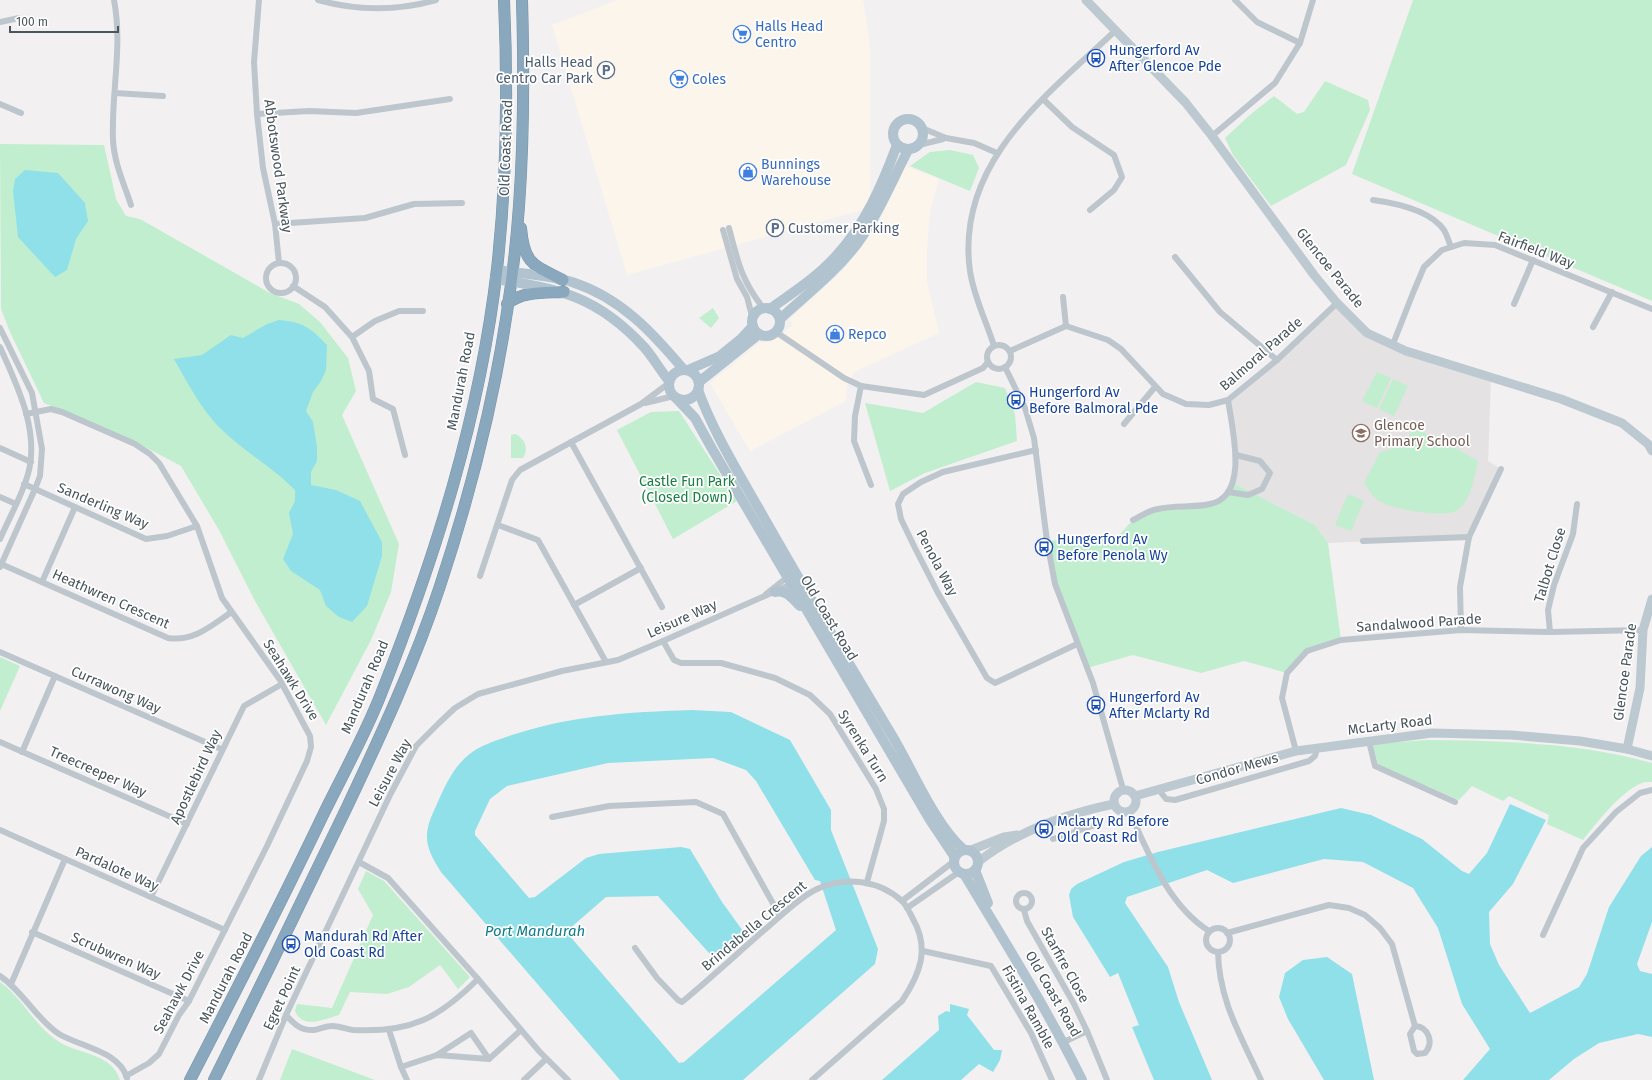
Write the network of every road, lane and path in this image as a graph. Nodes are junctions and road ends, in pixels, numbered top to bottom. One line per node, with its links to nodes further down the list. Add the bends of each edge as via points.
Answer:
1 (114, 0): 14 (street, via 118,32)
2 (260, 0): 20 (street, Abbotswood Parkway, via 254,62)
3 (318, 0): 4 (street, via 339,6 375,9 413,6)
4 (436, 0)
5 (504, 0): 38 (highway, Old Coast Road, via 507,110)
6 (522, 0): 31 (highway, Old Coast Road, via 524,93)
7 (1086, 0): 12 (street, Glencoe Parade)
8 (1234, 0): 13 (street, via 1257,22)
9 (1313, 0): 13 (street)
10 (19, 18): 11 (street)
11 (0, 22)
12 (1116, 31): 17 (street); 22 (street, Glencoe Parade, via 1184,102)
13 (1300, 43): 22 (street, via 1275,83)
14 (114, 93): 15 (street); 30 (street, via 113,141 116,160)
15 (163, 96)
16 (450, 99): 20 (street, via 356,113 309,111)
17 (1043, 99): 27 (street); 32 (street, via 1072,127 1114,155 1122,176 1114,190)
18 (0, 104): 19 (street)
19 (21, 113)
20 (257, 114): 33 (street, Abbotswood Parkway, via 263,168)
21 (922, 128): 23 (street); 24 (main road, via 919,123 908,119 897,123 892,134); 25 (main road, via 923,136)
22 (1212, 136): 45 (street, Glencoe Parade)
23 (946, 138): 25 (street); 27 (street, via 974,143)
24 (897, 145): 26 (main road); 48 (main road, via 870,208 835,258)
25 (919, 145): 26 (main road)
26 (908, 150): 51 (main road, via 856,245 831,273)
27 (997, 153): 60 (street, via 975,202 969,256 976,299)
28 (1373, 200): 34 (street, via 1398,203 1431,218 1444,230)
29 (462, 203): 33 (street, via 414,204 366,218)
30 (131, 205)
31 (519, 208): 39 (highway, Old Coast Road); 40 (highway, via 522,242 529,261 535,267)
32 (1090, 210)
33 (275, 224): 37 (street, Abbotswood Parkway)
34 (1451, 247): 36 (street, Fairfield Way, via 1464,243 1495,245); 59 (street, Fairfield Way, via 1442,250 1424,267)
35 (1175, 257): 63 (street, via 1220,312)
36 (1533, 260): 43 (street, Fairfield Way); 47 (street)
37 (279, 263): 41 (street, via 286,264 294,271 296,279); 41 (street, via 268,271 268,285 280,292 288,291)
38 (496, 274): 39 (main road); 180 (highway, Mandurah Road, via 473,406 450,498 436,546 380,697 268,929)
39 (511, 277): 40 (main road); 42 (main road); 46 (highway, Old Coast Road)
40 (563, 280): 66 (main road, via 599,294 640,322)
41 (293, 286): 58 (street, via 325,307)
42 (564, 292): 46 (highway, via 533,293 514,298); 67 (main road, via 591,304 617,321 644,347)
43 (1612, 292): 49 (street, Fairfield Way); 55 (street)
44 (1063, 297): 53 (street)
45 (1337, 303): 59 (street, Glencoe Parade, via 1367,333); 63 (street, Balmoral Parade)
46 (507, 304): 181 (highway, via 494,379 471,479 440,587 406,677 307,891)
47 (1514, 304)
48 (767, 309): 51 (main road, via 774,311); 52 (main road, via 755,315); 52 (street, via 751,292 740,271 726,229 736,279 747,297)
49 (1652, 309)
50 (423, 310): 58 (street, via 399,311 375,321)
51 (780, 319): 56 (main road)
52 (753, 323): 57 (main road); 66 (main road, via 741,339 720,356)
53 (1066, 326): 62 (street); 70 (street, Balmoral Parade, via 1108,340 1121,349)
54 (0, 328): 74 (street, via 23,372 32,393)
55 (1593, 328)
56 (776, 332): 57 (main road, via 770,336); 69 (street, via 844,378)
57 (759, 334): 68 (main road)
58 (352, 337): 81 (street, via 369,371 373,399 393,409)
59 (1393, 344): 80 (street, Glencoe Parade, via 1406,351 1561,399 1622,423 1648,444)
60 (994, 346): 62 (street, via 1003,345); 64 (street, via 987,354)
61 (0, 347): 75 (street, via 21,395)
62 (1010, 352): 65 (street, via 1010,360)
63 (1277, 360): 72 (street, Balmoral Parade)
64 (988, 362): 65 (street, via 996,368); 69 (street, via 983,368 924,395)
65 (1005, 367): 79 (street, via 1025,408)
66 (686, 370): 67 (main road, via 676,371); 68 (main road, via 695,375)
67 (669, 382): 71 (main road, via 670,390); 73 (street)
68 (698, 386): 71 (main road, via 689,399); 102 (main road, Old Coast Road, via 708,420)
69 (861, 386): 86 (street, via 855,416 854,441)
70 (1155, 387): 72 (street, Balmoral Parade, via 1163,394 1186,404 1209,405); 76 (street)
71 (675, 397): 73 (street); 102 (main road, Old Coast Road, via 700,425)
72 (1228, 400): 82 (street)
73 (641, 404): 77 (street)
74 (36, 412): 75 (street, Seahawk Drive); 87 (street, via 42,453 40,476); 95 (street, Seahawk Drive, via 51,409 62,412 143,449 159,463)
75 (26, 414): 83 (street, via 31,441)
76 (1124, 424)
77 (571, 442): 94 (street, via 520,470 512,480); 100 (street)
78 (0, 448): 83 (street)
79 (1036, 450): 115 (street, via 1051,566 1059,598); 115 (street, Penola Way, via 943,472 921,482 903,494 898,504 901,519 938,593 987,678 995,683)
80 (1652, 451)
81 (405, 455)
82 (1236, 455): 88 (street, via 1233,483); 88 (street, via 1260,461 1270,473 1262,489 1248,495)
83 (31, 462): 85 (street)
84 (1501, 468): 96 (street)
85 (24, 484): 87 (street, Sanderling Way); 90 (street)
86 (871, 485)
87 (35, 489): 92 (street, Sanderling Way); 99 (street)
88 (1228, 492): 93 (street, via 1226,496 1211,504 1157,509)
89 (0, 497): 90 (street)
90 (16, 504): 97 (street)
91 (1578, 504): 113 (street, Talbot Close, via 1573,534 1554,585 1548,610)
92 (75, 507): 95 (street, Sanderling Way, via 146,539 167,536); 103 (street)
93 (1133, 520)
94 (498, 525): 101 (street); 107 (street, via 538,540)
95 (197, 526): 109 (street, Seahawk Drive, via 219,591)
96 (1469, 538): 98 (street); 111 (street, via 1460,587)
97 (0, 539)
98 (1364, 541)
99 (1, 566): 103 (street, Heathwren Crescent)
100 (641, 568): 107 (street); 108 (street)
101 (480, 576)
102 (794, 579): 104 (street, Leisure Way); 105 (street, Leisure Way); 110 (main road, Old Coast Road); 143 (main road, Old Coast Road, via 908,762 938,817 956,843)
103 (42, 582): 109 (street, Heathwren Crescent, via 172,638 193,636)
104 (775, 592): 105 (street, Leisure Way); 110 (main road, via 788,594)
105 (764, 595): 114 (street, Leisure Way)
106 (1652, 599): 112 (street, Glencoe Parade)
107 (574, 605): 117 (street)
108 (662, 607)
109 (230, 613): 119 (street, Seahawk Drive)
110 (814, 621): 145 (main road, Old Coast Road)
111 (1461, 630): 113 (street, Sandalwood Parade); 125 (street, Sandalwood Parade, via 1341,640 1307,651 1287,673 1282,698)
112 (1643, 630): 113 (street, Sandalwood Parade); 124 (street, Glencoe Parade, via 1640,688)
113 (1550, 632)
114 (663, 642): 117 (street, Leisure Way, via 618,660); 149 (street, Syrenka Turn, via 674,660 682,663 722,663 775,678 810,695 830,714 876,789 884,809 884,821)
115 (1078, 644): 128 (street, via 1099,702)
116 (0, 652): 118 (street, Currawong Way)
117 (606, 662): 146 (street, Leisure Way, via 478,694 455,708 424,737 410,755)
118 (55, 676): 123 (street, Currawong Way); 126 (street)
119 (282, 684): 123 (street, Apostlebird Way, via 244,706); 156 (street, Seahawk Drive, via 308,730 311,747 307,761)
120 (1369, 741): 122 (street, McLarty Road); 124 (street, McLarty Road, via 1432,733 1511,735 1580,741); 132 (street, via 1375,766)
121 (0, 742): 126 (street, Treecreeper Way)
122 (1318, 748): 125 (street, McLarty Road); 129 (street, Condor Mews, via 1315,756 1309,761 1174,800 1166,799)
123 (221, 749): 137 (street, Apostlebird Way)
124 (1627, 749): 127 (street, McLarty Road)
125 (1296, 751): 129 (street, McLarty Road)
126 (22, 752): 137 (street, Treecreeper Way)
127 (1652, 756)
128 (1123, 789): 131 (street); 133 (street, via 1115,794)
129 (1159, 790): 131 (street, McLarty Road)
130 (1652, 790): 160 (street, via 1640,794 1616,812 1583,848)
131 (1135, 796): 134 (street, via 1134,807)
132 (1455, 802)
133 (1114, 804): 134 (street, via 1118,810); 135 (street)
134 (1128, 811): 157 (street, via 1148,852 1182,909 1196,923)
135 (1073, 815): 140 (street); 141 (street)
136 (552, 818): 154 (street, via 609,806 696,802 723,814)
137 (187, 824): 150 (street, Apostlebird Way)
138 (1098, 824): 140 (street)
139 (0, 830): 144 (street, Pardalote Way)
140 (1078, 831): 142 (street)
141 (1021, 834): 143 (street); 147 (street)
142 (1054, 839)
143 (967, 850): 145 (main road); 147 (main road, Old Coast Road, via 976,855)
144 (65, 859): 150 (street, Pardalote Way); 158 (street)
145 (953, 859): 148 (main road, Old Coast Road, via 955,867); 151 (street)
146 (359, 862): 165 (street, via 388,878); 168 (street, Egret Point)
147 (977, 866): 148 (main road); 155 (main road, Old Coast Road)
148 (962, 873): 152 (street); 155 (main road, Old Coast Road)
149 (867, 882): 151 (street, Brindabella Crescent); 154 (street, Brindabella Crescent, via 855,881 817,889)
150 (151, 897): 156 (street, Pardalote Way)
151 (902, 901): 152 (street, Brindabella Crescent)
152 (907, 908): 162 (street, Brindabella Crescent, via 916,925)
153 (1024, 910): 172 (street, Starfire Close, via 1027,921)
154 (780, 916): 161 (street, Brindabella Crescent, via 682,1002 657,978)
155 (996, 924): 173 (main road, Old Coast Road)
156 (225, 930): 167 (street, Seahawk Drive)
157 (1210, 931): 159 (street, via 1216,928); 163 (street, via 1206,936 1206,943)
158 (32, 932): 166 (street); 167 (street, Scrubwren Way)
159 (1227, 933): 163 (street, via 1228,945); 169 (street, via 1329,905 1349,908 1365,915 1380,928 1392,944)
160 (1543, 935)
161 (634, 948)
162 (923, 951): 179 (street, Fistina Ramble, via 991,966 1031,1033); 186 (street, Brindabella Crescent, via 913,985 902,1001)
163 (1218, 952): 190 (street, via 1219,975 1228,1009)
164 (0, 976): 166 (street)
165 (478, 979): 170 (street, via 439,1013 412,1025); 171 (street)
166 (11, 984): 178 (street, via 53,1030 104,1054 118,1064)
167 (190, 1001): 178 (street, Seahawk Drive, via 153,1060)
168 (286, 1015): 170 (street, via 295,1025 304,1029 315,1030 332,1026 352,1030); 182 (street, Egret Point)
169 (1415, 1026): 169 (street, via 1425,1030 1430,1039 1425,1053 1417,1054 1414,1051 1410,1034)
170 (389, 1030): 177 (street)
171 (521, 1030): 175 (street); 176 (street)
172 (1087, 1031): 173 (street); 189 (street, Starfire Close)
173 (1064, 1042): 188 (main road, Old Coast Road)
174 (437, 1055): 175 (street); 175 (street, via 471,1033); 177 (street)
175 (489, 1058)
176 (546, 1059): 184 (street); 185 (street)
177 (401, 1067): 183 (street)
178 (127, 1078)
179 (1051, 1078): 187 (street)
180 (190, 1080)
181 (214, 1080)
182 (259, 1080)
183 (407, 1080)
184 (524, 1080)
185 (568, 1080)
186 (812, 1080)
187 (1043, 1080)
188 (1082, 1080)
189 (1107, 1080)
190 (1261, 1080)

